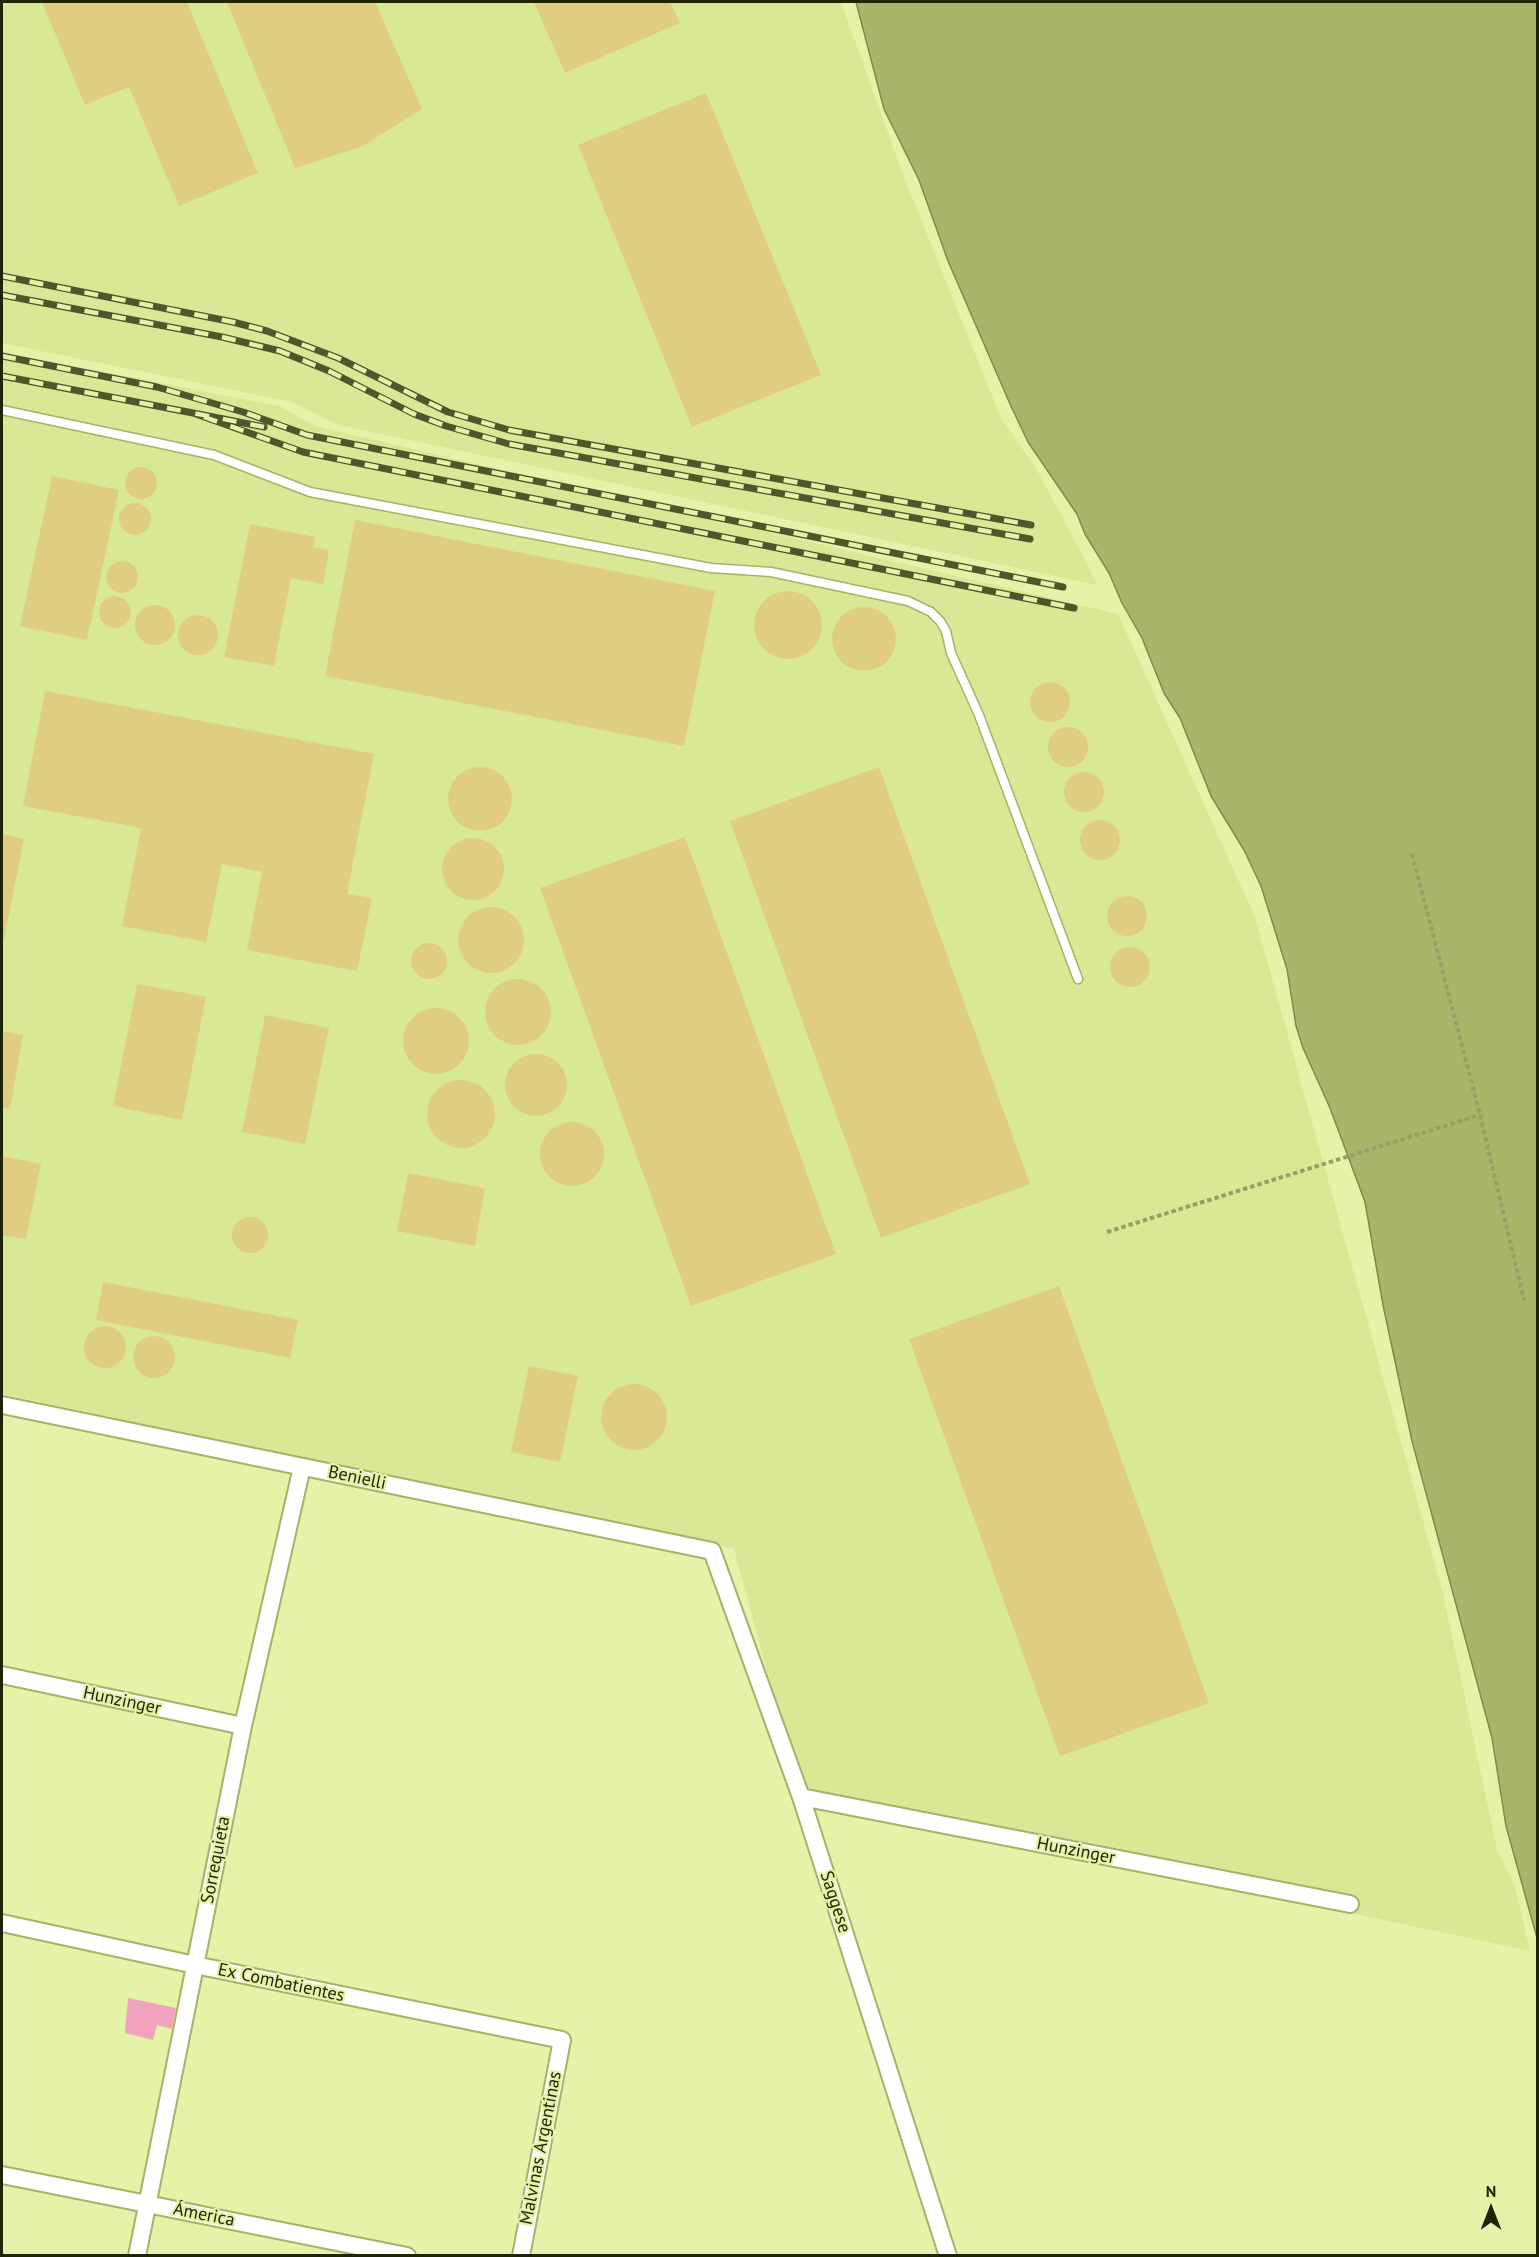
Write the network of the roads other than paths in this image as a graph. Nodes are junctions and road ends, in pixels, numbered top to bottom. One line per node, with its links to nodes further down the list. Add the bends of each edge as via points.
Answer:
1 (2, 410): 2 (lane, via 214,454 310,492 711,568 771,572 908,601 931,612 946,630 951,653 979,715)
2 (1078, 979)
3 (2, 1405): 4 (street, Benielli)
4 (302, 1467): 5 (street, Benielli); 7 (street, Sorrequieta)
5 (712, 1551): 8 (street, Saggese)
6 (2, 1675): 7 (street, Hunzinger)
7 (243, 1726): 11 (street, Sorrequieta)
8 (801, 1797): 9 (street, Hunzinger); 18 (street, Saggese)
9 (1350, 1905)
10 (2, 1923): 11 (street, Ex Combatientes)
11 (195, 1965): 12 (street, Ex Combatientes); 14 (street, Sorrequieta)
12 (562, 2040): 17 (street, Malvinas Argentinas)
13 (2, 2175): 14 (street, Ámerica)
14 (148, 2204): 15 (street, Sorrequieta); 16 (street, Ámerica)
15 (137, 2256)
16 (407, 2256)
17 (520, 2256)
18 (948, 2256)

